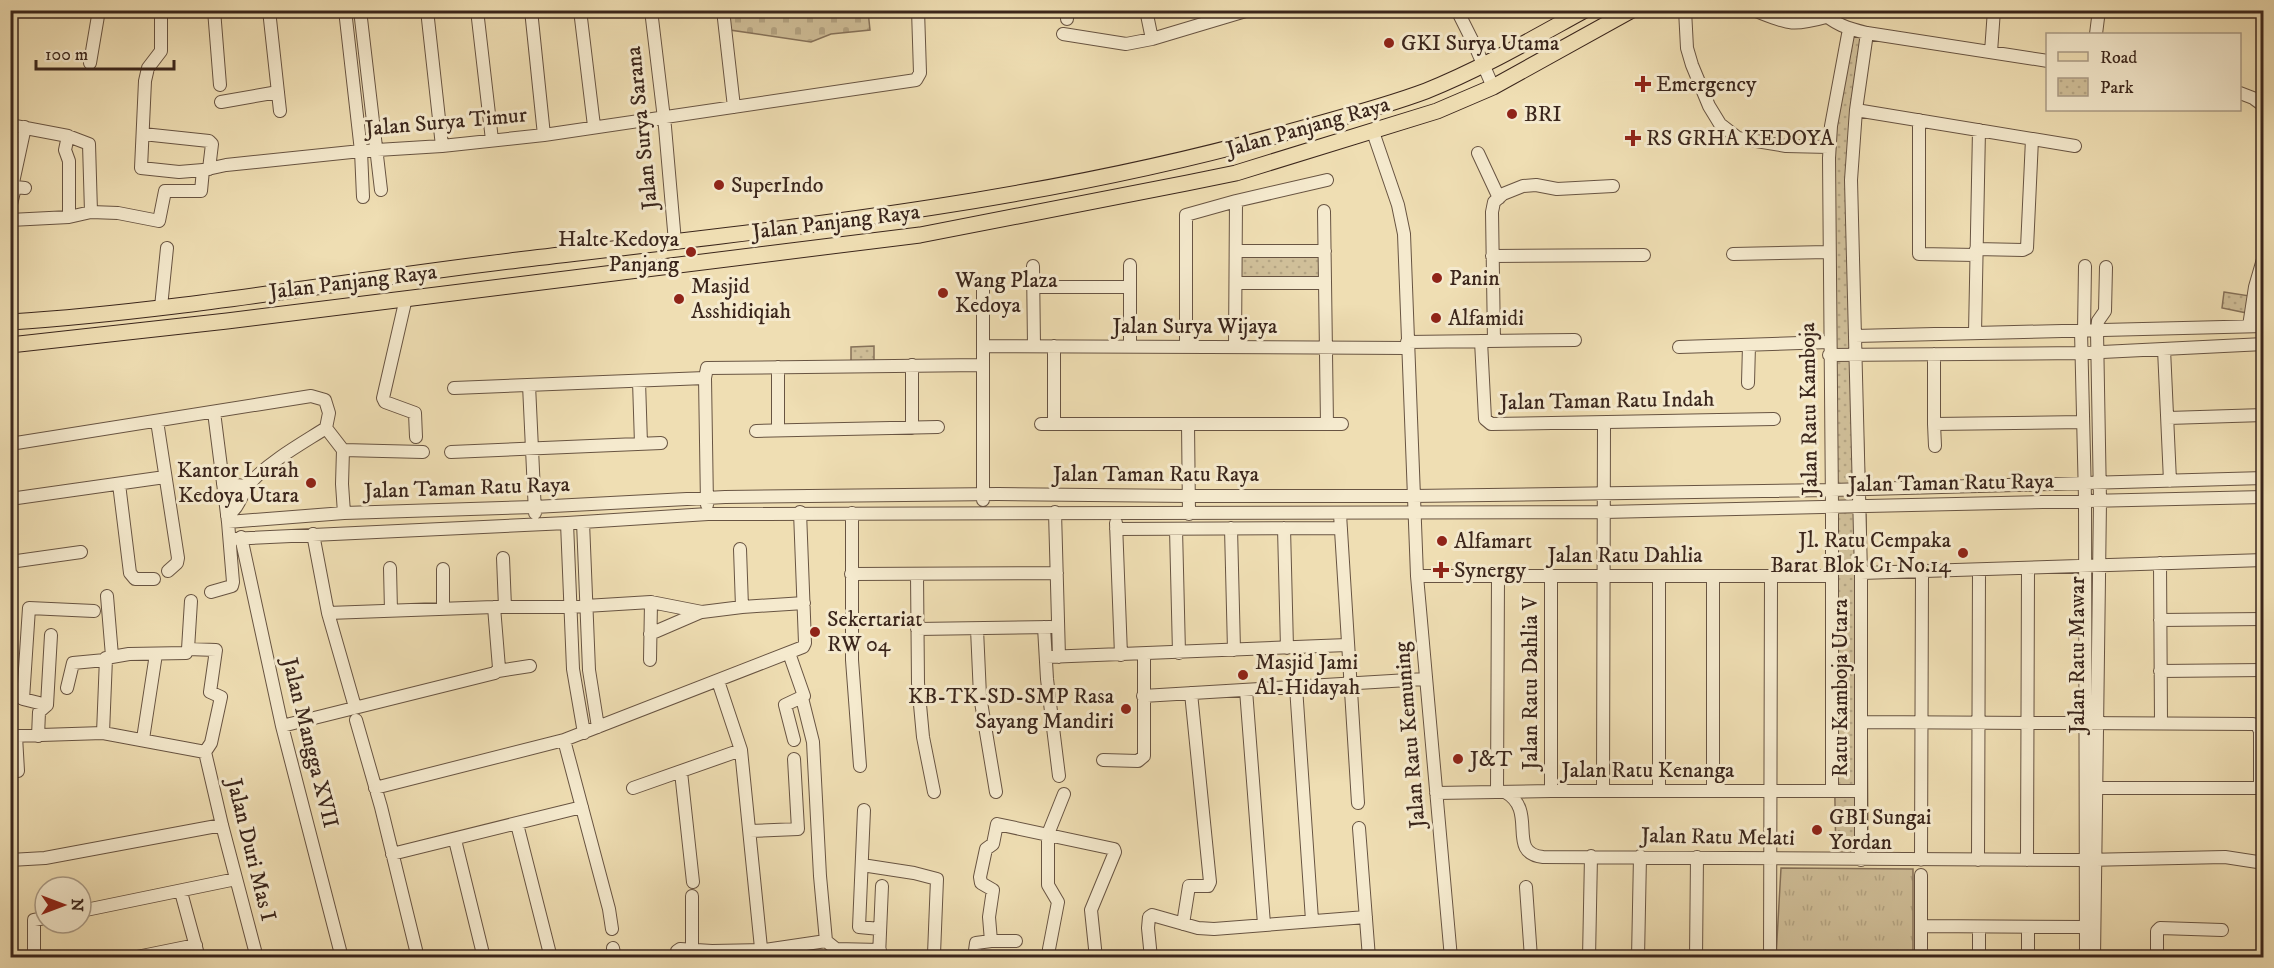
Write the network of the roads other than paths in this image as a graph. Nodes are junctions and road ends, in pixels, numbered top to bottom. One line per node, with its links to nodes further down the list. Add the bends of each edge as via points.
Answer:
1 (99, 10): 34 (street)
2 (161, 10): 52 (street, Jalan Surya Timur, via 161,51 147,69)
3 (214, 10): 36 (street)
4 (269, 10): 38 (street)
5 (345, 10): 31 (street)
6 (360, 10): 30 (street)
7 (427, 10): 57 (street)
8 (477, 10): 56 (street)
9 (531, 10): 53 (street)
10 (580, 10): 48 (street)
11 (651, 10): 45 (street, Jalan Surya Sarana)
12 (723, 10): 42 (street)
13 (918, 10): 42 (street, Jalan Surya Timur, via 920,74 916,80)
14 (1146, 10): 29 (street)
15 (1249, 10): 23 (street)
16 (1457, 10): 35 (street)
17 (1585, 10): 35 (main road, Jalan Panjang Raya)
18 (1632, 10): 37 (main road, Jalan Panjang Raya)
19 (1685, 10): 59 (street, via 1692,65 1720,123 1738,138 1786,146)
20 (1753, 10): 24 (street, via 1790,24)
21 (1994, 10): 32 (street)
22 (2099, 10): 27 (street)
23 (1225, 14): 29 (street)
24 (1823, 14): 25 (street)
25 (1849, 29): 26 (street); 59 (street, Jalan Ratu Kamboja)
26 (1867, 33): 32 (street); 43 (street, Jalan Ratu Kamboja)
27 (2096, 33)
28 (1063, 34): 29 (street, via 1126,44)
29 (1152, 39)
30 (364, 51): 31 (street); 60 (street)
31 (350, 52): 61 (street)
32 (1991, 52): 33 (street)
33 (2046, 61)
34 (90, 63)
35 (1484, 66): 37 (street); 68 (main road, Jalan Panjang Raya, via 1421,93 1226,149)
36 (220, 85)
37 (1493, 87): 51 (main road, Jalan Panjang Raya)
38 (278, 92): 40 (street); 44 (street)
39 (2241, 93): 41 (street)
40 (221, 102)
41 (2264, 106)
42 (734, 107): 45 (street, Jalan Surya Timur)
43 (1856, 110): 46 (street); 109 (street, Jalan Ratu Kamboja, via 1851,180)
44 (280, 111)
45 (663, 118): 48 (street, Jalan Surya Timur); 80 (street, Jalan Surya Sarana)
46 (1919, 120): 50 (street); 85 (street, via 1918,254)
47 (10, 125): 49 (street)
48 (594, 126): 53 (street, Jalan Surya Timur)
49 (25, 127): 54 (street); 66 (street)
50 (1979, 130): 55 (street); 85 (street)
51 (1373, 132): 76 (main road, Jalan Panjang Raya, via 1236,173); 114 (street, via 1402,219)
52 (143, 134): 63 (street, via 209,141 212,144); 63 (street, Jalan Surya Timur, via 142,170)
53 (544, 135): 56 (street, Jalan Surya Timur)
54 (68, 136): 75 (street, via 89,144); 77 (street, via 65,150 69,161)
55 (2032, 139): 58 (street); 85 (street, via 2027,248)
56 (492, 140): 57 (street, Jalan Surya Timur)
57 (442, 146): 60 (street, Jalan Surya Timur)
58 (2075, 146)
59 (1829, 147): 84 (street, Jalan Ratu Kamboja)
60 (376, 150): 61 (street, Jalan Surya Timur); 67 (street)
61 (361, 151): 63 (street, Jalan Surya Timur); 70 (street)
62 (1478, 153): 71 (street)
63 (206, 169): 75 (street, via 201,191 165,191 159,221)
64 (1327, 180): 72 (street)
65 (1613, 186): 71 (street, via 1523,186)
66 (16, 187): 73 (street)
67 (381, 190)
68 (1027, 190): 69 (main road, Jalan Panjang Raya); 76 (main road, via 1023,198)
69 (999, 196): 78 (main road, via 1006,204); 80 (main road, Jalan Panjang Raya)
70 (363, 197)
71 (1499, 198): 88 (street, via 1492,212)
72 (1236, 201): 82 (street); 121 (street, via 1186,215)
73 (10, 209)
74 (1324, 211): 83 (street)
75 (91, 212): 77 (street)
76 (1028, 213): 78 (main road, Jalan Panjang Raya)
77 (69, 217): 79 (street)
78 (1002, 218): 99 (main road, Jalan Panjang Raya, via 920,235)
79 (10, 220)
80 (675, 242): 100 (main road, Jalan Panjang Raya)
81 (167, 248): 100 (street)
82 (1236, 251): 83 (street); 95 (street)
83 (1325, 251): 96 (street)
84 (1828, 252): 86 (street); 112 (street, Jalan Ratu Kamboja)
85 (1976, 252): 108 (street)
86 (1733, 254)
87 (1644, 255): 88 (street)
88 (1492, 256): 111 (street)
89 (2264, 256): 103 (street)
90 (1130, 265): 97 (street)
91 (2088, 265): 105 (street)
92 (1033, 266): 98 (street)
93 (2106, 267): 105 (street, via 2105,311)
94 (982, 282): 117 (street)
95 (1236, 283): 96 (street); 122 (street)
96 (1325, 283): 124 (street)
97 (1130, 287): 98 (street); 120 (street)
98 (1034, 288): 118 (street)
99 (406, 298): 106 (main road, Jalan Panjang Raya); 157 (street, via 383,398 415,413)
100 (156, 307): 101 (main road, Jalan Panjang Raya); 106 (main road)
101 (126, 311): 102 (main road, Jalan Panjang Raya); 107 (main road)
102 (10, 322)
103 (2249, 326): 104 (street); 105 (street)
104 (2264, 326)
105 (2090, 328): 108 (street); 126 (street, Jalan Ratu Mawar); 127 (street, Jalan Ratu Mawar)
106 (156, 330): 107 (main road, Jalan Panjang Raya)
107 (129, 331): 113 (main road, Jalan Panjang Raya)
108 (1975, 333): 109 (street)
109 (1855, 336): 128 (street, Jalan Ratu Kamboja)
110 (1575, 340): 111 (street, Jalan Surya Wijaya)
111 (1488, 341): 114 (street, Jalan Surya Wijaya); 145 (street, Jalan Taman Ratu Indah, via 1486,422)
112 (1829, 342): 115 (street); 130 (street, Jalan Ratu Kamboja)
113 (10, 345)
114 (1407, 345): 124 (street, Jalan Surya Wijaya); 180 (street)
115 (1749, 345): 123 (street); 136 (street)
116 (2264, 345): 125 (street)
117 (982, 346): 118 (street, Jalan Surya Wijaya); 131 (street)
118 (1034, 346): 119 (street, Jalan Surya Wijaya)
119 (1054, 346): 120 (street, Jalan Surya Wijaya); 147 (street)
120 (1130, 347): 121 (street, Jalan Surya Wijaya)
121 (1185, 347): 122 (street, Jalan Surya Wijaya)
122 (1235, 347): 124 (street, Jalan Surya Wijaya)
123 (1679, 347)
124 (1326, 348): 149 (street)
125 (2164, 349): 126 (street); 141 (street)
126 (2097, 352): 127 (street); 172 (street, Jalan Ratu Mawar)
127 (2082, 353): 129 (street); 144 (street, Jalan Ratu Mawar)
128 (1855, 354): 129 (street); 130 (street); 178 (street, Jalan Ratu Kamboja)
129 (1934, 354): 151 (street)
130 (1829, 355): 175 (street, Jalan Ratu Kamboja)
131 (982, 365): 132 (street); 179 (street)
132 (912, 366): 133 (street); 154 (street)
133 (778, 367): 134 (street, via 710,368 705,370); 155 (street)
134 (705, 378): 135 (street); 182 (street)
135 (639, 381): 137 (street); 160 (street)
136 (1748, 383)
137 (529, 385): 138 (street); 162 (street)
138 (454, 388)
139 (213, 412): 143 (street); 153 (street, via 319,396 329,406); 170 (street, Jalan Mangga XVII)
140 (2264, 415): 141 (street)
141 (2168, 418): 168 (street)
142 (1774, 419): 145 (street, Jalan Taman Ratu Indah)
143 (157, 421): 159 (street); 166 (street)
144 (2083, 422): 151 (street); 173 (street, Jalan Ratu Mawar)
145 (1605, 423): 177 (street)
146 (1041, 424): 147 (street)
147 (1054, 424): 148 (street)
148 (1188, 424): 149 (street); 181 (street)
149 (1327, 424): 150 (street)
150 (1342, 424)
151 (1934, 424): 161 (street)
152 (938, 427): 154 (street)
153 (326, 428): 163 (street); 171 (street)
154 (912, 428): 155 (street)
155 (778, 430): 156 (street)
156 (756, 431)
157 (416, 437)
158 (661, 443): 160 (street, Jalan Taman Ratu Raya)
159 (10, 444)
160 (641, 444): 162 (street, Jalan Taman Ratu Raya)
161 (1935, 446)
162 (532, 448): 165 (street, Jalan Taman Ratu Raya); 189 (street)
163 (343, 450): 164 (street); 185 (street)
164 (423, 452)
165 (451, 452)
166 (165, 477): 169 (street); 213 (street, via 178,558)
167 (2264, 478): 168 (street)
168 (2170, 481): 172 (street)
169 (119, 484): 176 (street); 226 (street, via 130,573 135,579)
170 (223, 484): 171 (street); 190 (street, Jalan Mangga XVII)
171 (247, 486): 190 (street)
172 (2100, 492): 173 (street, Jalan Taman Ratu Raya); 174 (street, Jalan Taman Ratu Raya); 206 (street, Jalan Ratu Mawar)
173 (2085, 493): 178 (street, Jalan Taman Ratu Raya); 178 (street, Jalan Taman Ratu Raya); 207 (street, Jalan Ratu Mawar)
174 (2264, 497)
175 (1831, 498): 177 (street, Jalan Taman Ratu Raya); 177 (street, Jalan Taman Ratu Raya); 178 (street, Jalan Taman Ratu Raya); 225 (street, Jalan Ratu Kamboja)
176 (10, 499)
177 (1605, 502): 180 (street, Jalan Taman Ratu Raya); 180 (street, Jalan Taman Ratu Raya); 221 (street)
178 (1859, 502): 215 (street, Ratu Kamboja Utara)
179 (982, 503): 181 (street, Jalan Taman Ratu Raya); 182 (street, Jalan Taman Ratu Raya); 184 (street, Jalan Taman Ratu Raya); 186 (street, Jalan Taman Ratu Raya)
180 (1414, 504): 181 (street, Jalan Taman Ratu Raya); 188 (street, Jalan Taman Ratu Raya); 218 (street, Jalan Ratu Kemuning)
181 (1189, 505): 187 (street, Jalan Taman Ratu Raya); 188 (street, Jalan Taman Ratu Raya)
182 (708, 506): 183 (street, Jalan Taman Ratu Raya); 189 (street, Jalan Taman Ratu Raya); 191 (street, Jalan Taman Ratu Raya)
183 (800, 512): 186 (street, Jalan Taman Ratu Raya); 231 (street)
184 (1055, 512): 187 (street, Jalan Taman Ratu Raya); 214 (street)
185 (344, 513): 189 (street, Jalan Taman Ratu Raya); 190 (street, Jalan Taman Ratu Raya)
186 (852, 513): 216 (street)
187 (1116, 513): 196 (street)
188 (1340, 514): 195 (street)
189 (535, 516): 192 (street, Jalan Taman Ratu Raya); 198 (street, Jalan Taman Ratu Raya)
190 (228, 519): 199 (street, Jalan Mangga XVII)
191 (583, 522): 192 (street, Jalan Taman Ratu Raya); 232 (street, Jalan Taman Ratu Raya)
192 (567, 523): 234 (street, Jalan Taman Ratu Raya)
193 (1231, 528): 194 (street); 197 (street); 252 (street)
194 (1284, 528): 195 (street); 250 (street)
195 (1341, 528): 249 (street)
196 (1116, 529): 197 (street); 257 (street)
197 (1176, 529): 254 (street)
198 (313, 534): 199 (street, Jalan Taman Ratu Raya); 240 (street)
199 (236, 538): 227 (street, via 233,585); 283 (street, Jalan Mangga XVII)
200 (741, 549): 235 (street)
201 (81, 552): 204 (street)
202 (503, 558): 233 (street)
203 (2264, 560): 205 (street)
204 (10, 562)
205 (2160, 563): 206 (street); 242 (street)
206 (2098, 564): 207 (street); 279 (street, Jalan Ratu Mawar)
207 (2085, 565): 209 (street); 279 (street, Jalan Ratu Mawar)
208 (390, 568): 238 (street)
209 (2028, 568): 212 (street); 281 (street)
210 (444, 569): 236 (street)
211 (1922, 570): 212 (street); 215 (street); 278 (street)
212 (1979, 570): 280 (street)
213 (168, 571)
214 (1057, 573): 217 (street); 244 (street)
215 (1861, 573): 277 (street, Ratu Kamboja Utara)
216 (851, 574): 217 (street); 296 (street, via 852,660)
217 (917, 574): 245 (street)
218 (1418, 576): 219 (street, Jalan Ratu Dahlia); 266 (street, Jalan Ratu Kemuning)
219 (1498, 576): 220 (street, Jalan Ratu Dahlia); 313 (street)
220 (1551, 576): 221 (street, Jalan Ratu Dahlia); 304 (street, Jalan Ratu Dahlia V)
221 (1603, 576): 222 (street, Jalan Ratu Dahlia); 305 (street)
222 (1659, 576): 223 (street, Jalan Ratu Dahlia); 306 (street)
223 (1713, 576): 224 (street, Jalan Ratu Dahlia); 307 (street)
224 (1771, 576): 225 (street, Jalan Ratu Dahlia); 308 (street)
225 (1832, 576): 309 (street, Jalan Ratu Kamboja)
226 (154, 579)
227 (211, 592)
228 (107, 596): 260 (street)
229 (191, 602): 251 (street)
230 (651, 602): 232 (street); 239 (street); 247 (street)
231 (804, 603): 235 (street); 253 (street, via 805,646)
232 (586, 606): 234 (street); 284 (street, Jalan Taman Ratu Raya, via 589,670)
233 (500, 607): 234 (street); 236 (street); 264 (street)
234 (569, 607): 286 (street, Jalan Taman Ratu Raya, via 573,669)
235 (742, 607): 239 (street)
236 (444, 609): 238 (street)
237 (94, 611): 275 (street, via 28,608 23,699)
238 (391, 611): 240 (street)
239 (702, 612): 247 (street)
240 (328, 613): 276 (street)
241 (2264, 618): 242 (street)
242 (2160, 620): 265 (street)
243 (1044, 627): 244 (street); 246 (street); 258 (street)
244 (1058, 627): 259 (street)
245 (917, 629): 246 (street); 311 (street, via 923,737)
246 (977, 629): 312 (street, via 980,696)
247 (650, 634): 261 (street)
248 (51, 635): 275 (street)
249 (1347, 645): 250 (street); 268 (street)
250 (1287, 648): 252 (street)
251 (188, 649): 255 (street, via 186,653); 293 (street, via 216,650 210,692 221,698 211,743)
252 (1234, 650): 254 (street)
253 (789, 653): 267 (street); 274 (street)
254 (1179, 653): 256 (street)
255 (156, 654): 260 (street); 289 (street)
256 (1144, 654): 257 (street); 273 (street)
257 (1121, 655): 259 (street)
258 (1046, 657): 259 (street); 299 (street)
259 (1059, 657)
260 (109, 658): 270 (street, via 73,663); 285 (street)
261 (650, 660)
262 (530, 666): 264 (street)
263 (2264, 670): 265 (street)
264 (498, 671): 276 (street)
265 (2160, 671): 282 (street)
266 (1425, 679): 268 (street); 314 (street, Jalan Ratu Kemuning)
267 (718, 681): 284 (street); 292 (street)
268 (1351, 684): 269 (street); 316 (street)
269 (1296, 687): 271 (street); 347 (street)
270 (67, 688)
271 (1246, 690): 272 (street); 349 (street)
272 (1191, 693): 273 (street); 348 (street, via 1210,882 1208,886 1189,886)
273 (1143, 696): 295 (street, via 1143,758)
274 (802, 698): 291 (street, via 785,705); 358 (street, via 813,742)
275 (47, 705): 288 (street, via 38,714)
276 (356, 713): 283 (street); 300 (street)
277 (1861, 722): 278 (street); 310 (street, Ratu Kamboja Utara)
278 (1921, 722): 280 (street); 332 (street)
279 (2091, 722): 281 (street); 282 (street); 302 (street, Jalan Ratu Mawar); 335 (street, Jalan Ratu Mawar)
280 (1978, 723): 281 (street); 333 (street)
281 (2027, 723): 334 (street)
282 (2161, 723): 303 (street, via 2257,725)
283 (282, 726): 371 (street, Jalan Mangga XVII)
284 (598, 727): 286 (street)
285 (103, 733): 288 (street); 289 (street)
286 (584, 733): 290 (street)
287 (13, 736): 288 (street); 297 (street, via 18,771)
288 (38, 736)
289 (143, 739): 293 (street)
290 (564, 740): 300 (street); 317 (street)
291 (794, 740)
292 (741, 750): 298 (street); 322 (street)
293 (205, 752): 320 (street, Jalan Duri Mas I)
294 (794, 759): 322 (street, via 798,829)
295 (1102, 760)
296 (860, 766)
297 (10, 772)
298 (681, 772): 301 (street); 340 (street)
299 (1059, 776)
300 (375, 788): 325 (street)
301 (633, 788)
302 (2097, 788): 303 (street); 335 (street, Jalan Ratu Mawar)
303 (2262, 788)
304 (1551, 791): 305 (street, Jalan Ratu Kenanga); 313 (street, Jalan Ratu Kenanga)
305 (1603, 791): 306 (street, Jalan Ratu Kenanga)
306 (1659, 791): 307 (street, Jalan Ratu Kenanga)
307 (1713, 791): 308 (street, Jalan Ratu Kenanga)
308 (1771, 791): 309 (street, Jalan Ratu Kenanga); 329 (street)
309 (1832, 791): 310 (street, Jalan Ratu Kenanga)
310 (1861, 791): 331 (street, Ratu Kamboja Utara)
311 (934, 792)
312 (996, 792)
313 (1501, 792): 314 (street, Jalan Ratu Kenanga); 326 (street, Jalan Ratu Melati, via 1513,797 1521,809 1523,842 1529,854)
314 (1436, 793): 380 (street, Jalan Ratu Kemuning)
315 (1064, 794): 323 (street)
316 (1358, 803)
317 (582, 807): 319 (street); 354 (street)
318 (864, 810): 337 (street)
319 (516, 824): 324 (street); 373 (street)
320 (222, 825): 330 (street, via 45,858); 339 (street, Jalan Duri Mas I)
321 (1359, 828): 346 (street)
322 (750, 831): 364 (street)
323 (1048, 834): 359 (street, via 997,824 980,877 981,883 993,890 988,917); 376 (street, via 1048,885 1058,902); 377 (street, via 1114,850 1091,910)
324 (455, 840): 325 (street); 372 (street)
325 (392, 854): 361 (street)
326 (1591, 856): 327 (street, Jalan Ratu Melati); 382 (street)
327 (1640, 856): 328 (street, Jalan Ratu Melati); 383 (street)
328 (1697, 857): 329 (street, Jalan Ratu Melati); 384 (street)
329 (1771, 858): 331 (street, Jalan Ratu Melati); 385 (street)
330 (10, 860)
331 (1861, 860): 332 (street, Jalan Ratu Melati)
332 (1921, 860): 333 (street, Jalan Ratu Melati)
333 (1978, 860): 334 (street, Jalan Ratu Melati)
334 (2027, 860): 335 (street, Jalan Ratu Melati)
335 (2090, 860): 336 (street, Jalan Ratu Melati, via 2224,857); 353 (street, Jalan Ratu Mawar); 390 (street, Jalan Ratu Mawar)
336 (2264, 863)
337 (862, 865): 355 (street, via 859,927); 366 (street, via 937,879)
338 (1922, 875): 350 (street)
339 (236, 879): 343 (street); 370 (street, Jalan Duri Mas I)
340 (693, 882)
341 (882, 886): 355 (street)
342 (1526, 887): 381 (street)
343 (182, 891): 345 (street); 363 (street)
344 (692, 896): 362 (street)
345 (93, 909)
346 (1366, 917): 347 (street); 379 (street)
347 (1312, 920): 349 (street)
348 (1183, 924): 349 (street, via 1214,929); 378 (street, via 1155,915 1149,917)
349 (1264, 924)
350 (1921, 926): 351 (street); 386 (street)
351 (1979, 927): 352 (street); 387 (street)
352 (2028, 927): 353 (street); 388 (street)
353 (2085, 927): 389 (street, Jalan Ratu Mawar)
354 (612, 929)
355 (880, 929): 365 (street)
356 (2222, 930): 391 (street, via 2160,928)
357 (37, 935): 368 (street)
358 (826, 941): 364 (street); 365 (street, via 836,949)
359 (991, 941): 360 (street); 375 (street, via 976,943)
360 (1016, 941)
361 (416, 950)
362 (692, 950): 364 (street); 374 (street, via 678,949)
363 (198, 951): 367 (street)
364 (761, 954)
365 (879, 954)
366 (934, 954)
367 (157, 955): 369 (street)
368 (34, 957)
369 (132, 957)
370 (257, 957)
371 (342, 957)
372 (484, 957)
373 (551, 957)
374 (677, 957)
375 (975, 957)
376 (1049, 957)
377 (1096, 957)
378 (1151, 957)
379 (1369, 957)
380 (1451, 957)
381 (1531, 957)
382 (1589, 957)
383 (1638, 957)
384 (1696, 957)
385 (1770, 957)
386 (1921, 957)
387 (1978, 957)
388 (2028, 957)
389 (2086, 957)
390 (2094, 957)
391 (2157, 957)

